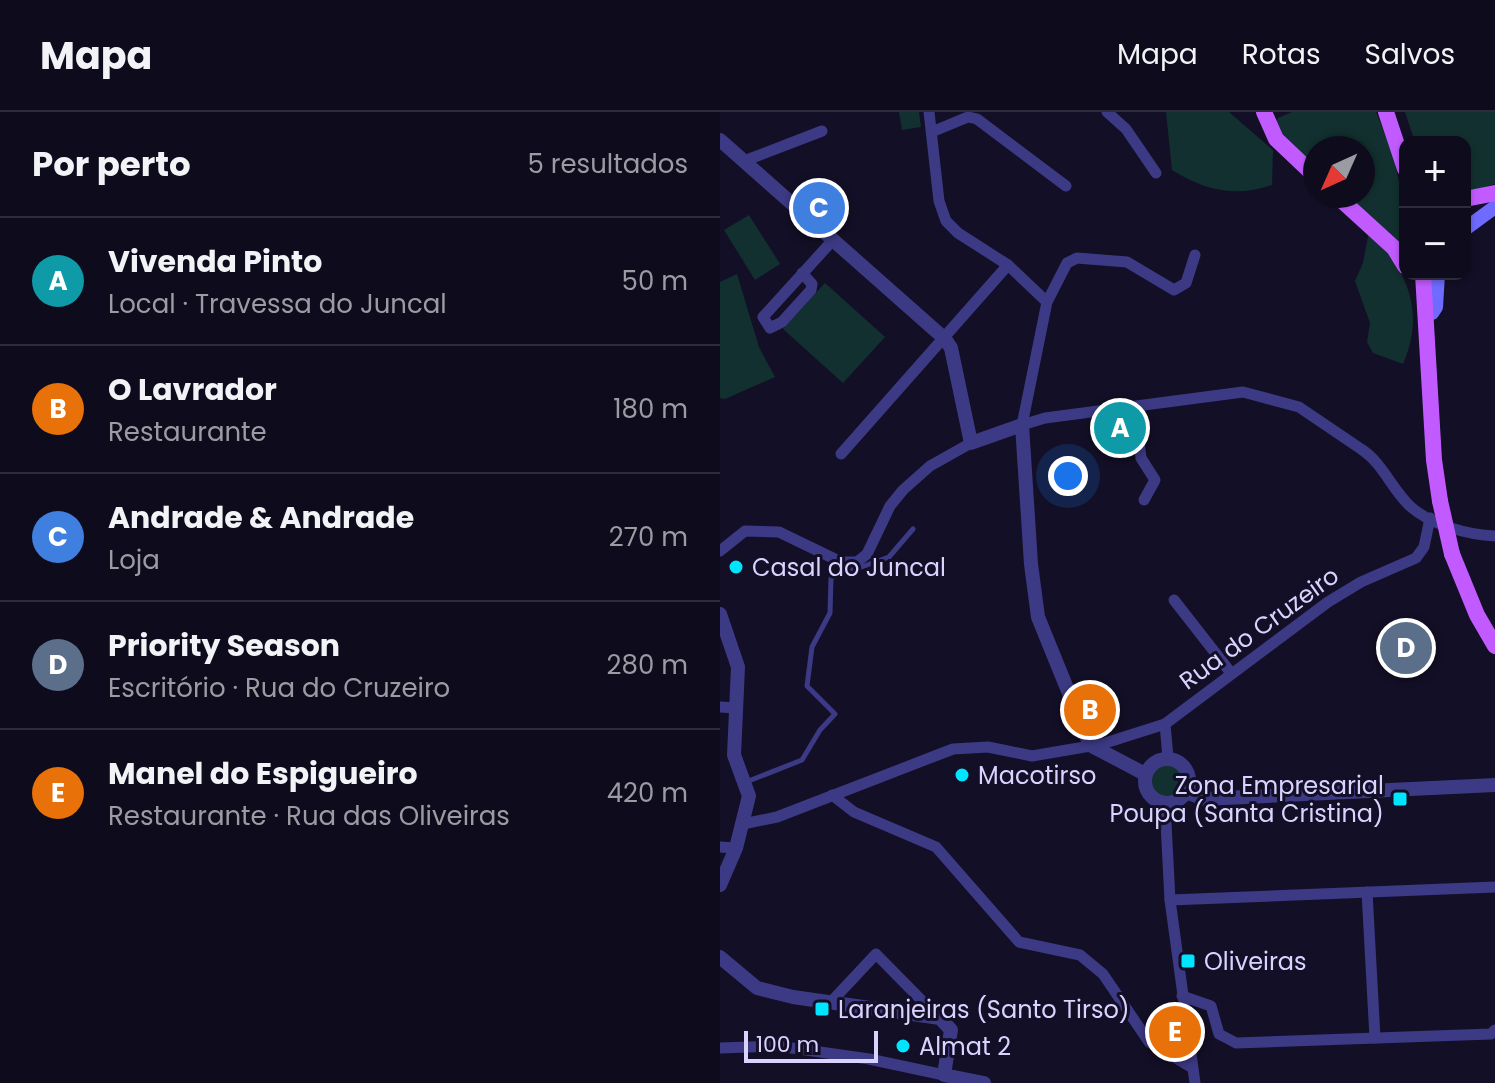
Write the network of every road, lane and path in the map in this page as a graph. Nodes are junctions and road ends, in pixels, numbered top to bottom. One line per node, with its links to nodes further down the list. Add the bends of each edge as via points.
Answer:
1 (929, 112): 8 (street)
2 (1107, 112): 14 (street, via 1126,129)
3 (1264, 112): 13 (main road, via 1276,139)
4 (1386, 112): 11 (main road)
5 (1396, 112): 9 (main road)
6 (980, 115): 8 (street); 15 (street)
7 (822, 131): 12 (street)
8 (934, 131): 24 (street, via 939,201 946,221)
9 (1404, 136)
10 (720, 140): 12 (street)
11 (1399, 151)
12 (744, 161): 21 (street)
13 (1303, 165)
14 (1156, 173)
15 (1066, 186)
16 (1495, 193): 17 (main road)
17 (1471, 198)
18 (1495, 207): 20 (main road)
19 (1350, 208): 23 (main road)
20 (1471, 225)
21 (833, 240): 25 (street); 33 (street)
22 (1195, 255): 30 (street, via 1186,283 1174,290 1138,265 1077,258 1067,263)
23 (1399, 256)
24 (1008, 265): 30 (street); 33 (street)
25 (802, 273): 25 (street, via 763,317 770,328 811,290)
26 (1409, 280): 32 (main road)
27 (1423, 280): 32 (main road)
28 (1429, 280): 31 (main road)
29 (1438, 280): 31 (main road)
30 (1047, 302): 36 (street)
31 (1432, 313): 35 (main road)
32 (1424, 331): 35 (main road)
33 (945, 339): 37 (street); 38 (street)
34 (1135, 408): 36 (street); 39 (street, via 1141,458 1155,480); 40 (street, via 1243,392 1299,407 1370,455 1411,507)
35 (1431, 414): 46 (main road, bridge, via 1440,501 1452,554)
36 (1022, 425): 37 (street); 51 (street, via 1038,617)
37 (971, 443): 43 (street, via 930,466 903,490 867,554 857,562 841,562 779,532 745,531)
38 (841, 454)
39 (1144, 500)
40 (1430, 518): 42 (street); 47 (street, Rua do Cruzeiro, via 1416,558 1328,602)
41 (913, 529): 55 (lane, via 889,557 831,578 830,613 812,647 807,686 835,714 802,760)
42 (1495, 536)
43 (720, 551)
44 (1174, 600): 47 (street)
45 (720, 614): 49 (street, via 738,667)
46 (1495, 646)
47 (1231, 673): 50 (street, Rua do Cruzeiro)
48 (720, 707): 49 (street)
49 (737, 708): 52 (street)
50 (1165, 724): 51 (street); 53 (street)
51 (1090, 745): 54 (street); 58 (street, via 1032,756 988,747 953,749)
52 (727, 755): 55 (street)
53 (1168, 758): 54 (street); 57 (street, via 1178,762 1189,780)
54 (1145, 774): 59 (street, via 1144,784)
55 (745, 783): 60 (street, via 749,796)
56 (1495, 785): 57 (street, via 1204,799)
57 (1186, 792): 59 (street)
58 (832, 795): 60 (street); 74 (street, via 854,812 936,847 1019,942 1080,955 1103,974 1149,1042)
59 (1165, 804): 66 (street)
60 (743, 824): 62 (street)
61 (720, 847): 62 (street)
62 (736, 848): 63 (street)
63 (720, 885)
64 (1495, 887): 65 (street)
65 (1367, 892): 66 (street); 72 (street)
66 (1170, 900): 68 (street)
67 (720, 957): 69 (street, via 757,988)
68 (1182, 996): 72 (street, via 1211,1006 1219,1034 1236,1043); 74 (street)
69 (831, 1002): 70 (street); 70 (street, via 876,954)
70 (938, 1017): 75 (street, via 951,1030)
71 (1495, 1030): 72 (street)
72 (1375, 1038)
73 (720, 1048): 75 (street, via 778,1046)
74 (1191, 1067): 77 (street)
75 (944, 1075): 76 (street)
76 (984, 1083)
77 (1195, 1083)

